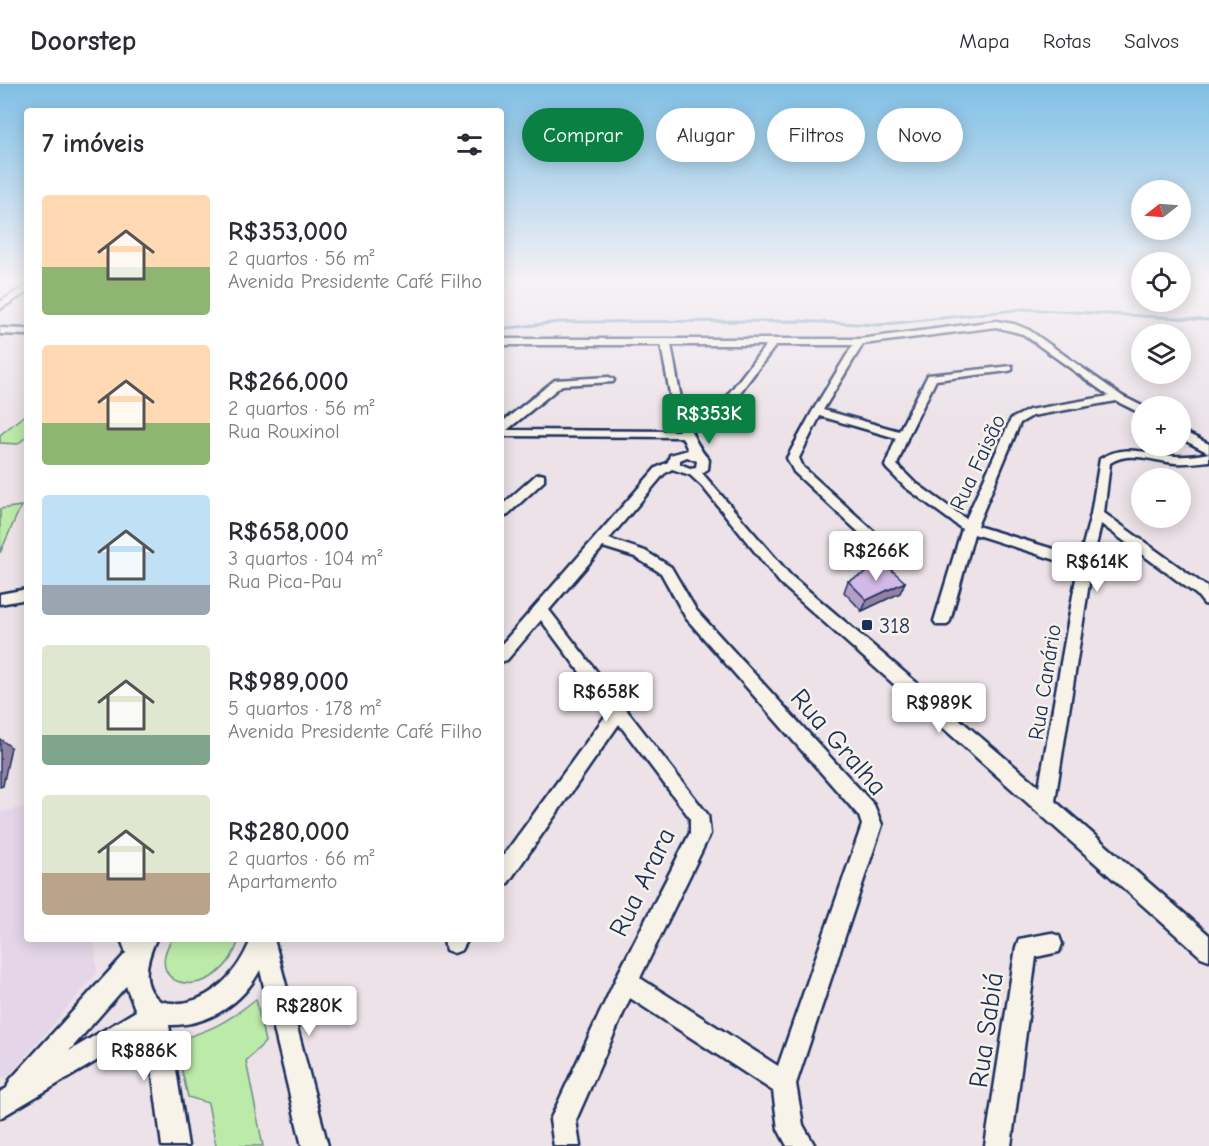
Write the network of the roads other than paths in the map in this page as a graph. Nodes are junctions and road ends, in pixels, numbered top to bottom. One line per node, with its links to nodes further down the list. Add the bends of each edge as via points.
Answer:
1 (954, 330): 8 (street)
2 (1020, 330): 14 (street)
3 (0, 331): 4 (street)
4 (24, 332)
5 (665, 341): 7 (street); 9 (street); 19 (street)
6 (504, 342): 7 (street)
7 (515, 342): 10 (street)
8 (860, 342): 9 (street); 16 (street)
9 (772, 343): 13 (street)
10 (504, 350)
11 (1008, 368): 20 (street, via 932,377)
12 (609, 380): 17 (street, via 559,382)
13 (730, 397)
14 (1118, 398): 15 (street); 30 (street, Rua Faisão, via 1021,416)
15 (1131, 405)
16 (817, 412): 20 (street); 32 (street, via 794,453 794,463)
17 (504, 427)
18 (504, 434): 19 (street)
19 (686, 436): 24 (street); 25 (street)
20 (902, 436): 30 (street, via 891,466)
21 (1191, 439): 22 (street)
22 (1209, 449)
23 (1209, 457): 29 (street, Rua Canário, via 1109,457 1104,462)
24 (700, 459): 25 (street, via 686,453); 26 (street)
25 (670, 463): 26 (street); 31 (street)
26 (695, 476): 41 (street, via 785,579)
27 (540, 478): 28 (street)
28 (504, 510)
29 (1097, 514): 33 (street, Rua Canário); 36 (street)
30 (969, 528): 33 (street); 38 (street, Rua Faisão)
31 (600, 541): 37 (street); 50 (street, Rua Gralha, via 640,554 666,570 691,614 867,811 873,825)
32 (885, 549)
33 (1085, 564): 41 (street, Rua Canário)
34 (24, 595): 35 (street)
35 (0, 599)
36 (1209, 600)
37 (541, 610): 39 (street); 40 (street, Rua Arara)
38 (942, 621)
39 (504, 653)
40 (618, 711): 42 (street); 48 (street, Rua Arara, via 699,815 700,834)
41 (1045, 804): 47 (street)
42 (504, 872)
43 (261, 942): 49 (street, via 242,980 222,999 199,1011 176,1016)
44 (263, 942): 53 (street)
45 (138, 945): 49 (street, via 135,984 141,1000); 51 (street)
46 (1051, 945): 56 (street, Rua Sabiá, via 1027,948)
47 (1209, 949)
48 (626, 982): 50 (street); 54 (street, Rua Arara, via 563,1120)
49 (156, 1012): 51 (street); 52 (street)
50 (784, 1084): 55 (street, Rua Gralha, via 791,1129)
51 (4, 1103)
52 (175, 1146)
53 (315, 1146)
54 (567, 1146)
55 (802, 1146)
56 (998, 1146)

